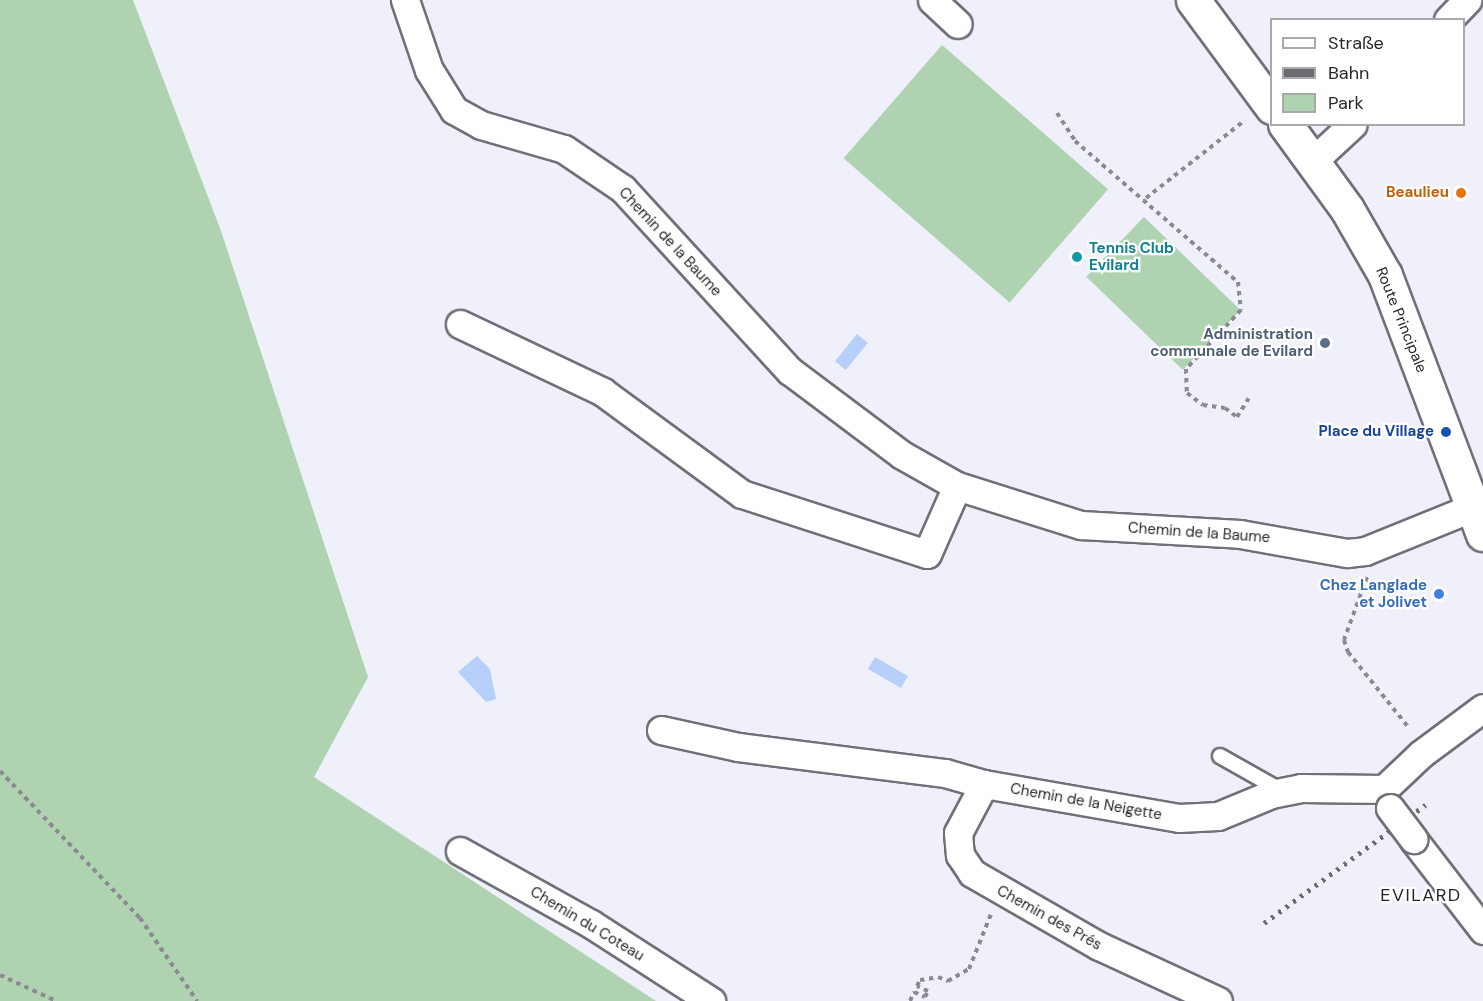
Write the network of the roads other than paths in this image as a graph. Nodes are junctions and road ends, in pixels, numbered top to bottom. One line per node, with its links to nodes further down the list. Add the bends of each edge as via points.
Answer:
1 (405, 0): 12 (street, Chemin de la Baume, via 429,70 454,110 481,125 564,149 623,189 790,370 902,455)
2 (932, 0): 6 (street)
3 (1193, 0): 7 (street)
4 (1467, 0): 5 (street)
5 (1450, 18)
6 (958, 24)
7 (1260, 112)
8 (1287, 126): 10 (street, Route Principale)
9 (1350, 139): 10 (street)
10 (1313, 161): 13 (street, Route Principale, via 1347,209 1385,275)
11 (460, 324): 12 (street, via 603,392 742,494 927,554)
12 (957, 486): 13 (street, Chemin de la Baume, via 1081,525 1240,534 1347,553)
13 (1478, 520)
14 (1483, 708): 19 (street, via 1421,754)
15 (661, 730): 17 (street, Chemin de la Neigette, via 738,747 945,772)
16 (1220, 756): 18 (lane)
17 (984, 784): 18 (street, Chemin de la Neigette, via 1190,818 1233,812); 23 (street, Chemin des Prés, via 961,821 958,843 972,873 1099,946)
18 (1282, 792): 19 (street, Chemin de la Neigette)
19 (1387, 798): 21 (street, bridge, via 1413,839)
20 (460, 850): 22 (street, Chemin du Coteau, via 591,924)
21 (1483, 930)
22 (711, 1001)
23 (1218, 1001)

